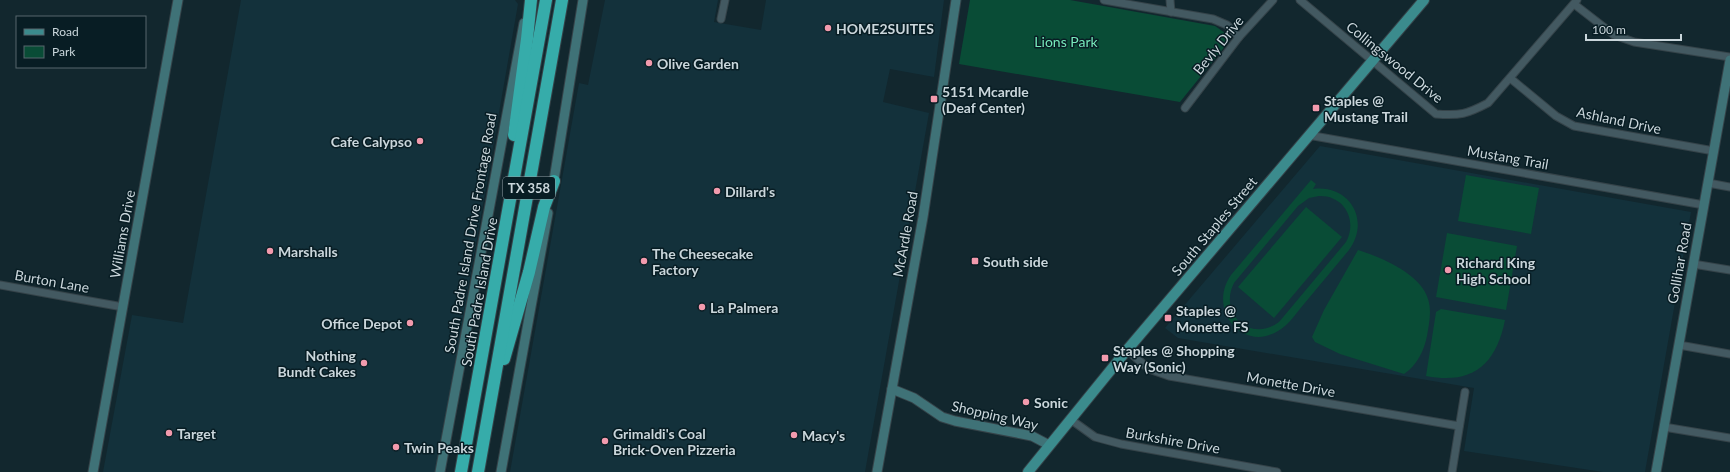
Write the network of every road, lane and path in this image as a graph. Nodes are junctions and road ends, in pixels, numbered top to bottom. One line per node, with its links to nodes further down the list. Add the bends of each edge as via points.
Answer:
1 (178, 0): 32 (main road, Williams Drive)
2 (529, 0): 27 (highway, via 527,39 510,164); 45 (main road, South Padre Island Drive Frontage Road)
3 (546, 0): 27 (highway, South Padre Island Drive / TX 358)
4 (562, 0): 36 (highway, TX 358)
5 (583, 0): 24 (main road)
6 (725, 0): 15 (street)
7 (956, 0): 37 (main road, McArdle Road, via 926,197)
8 (1104, 0): 14 (street)
9 (1170, 0): 14 (street)
10 (1273, 0): 16 (street, Bevly Drive)
11 (1300, 0): 18 (street, Collingswood Drive)
12 (1424, 0): 18 (main road, South Staples Street)
13 (1576, 2): 17 (street, via 1614,35 1634,42); 19 (street, Collingswood Drive)
14 (1171, 12): 16 (street, via 1214,19 1227,25)
15 (721, 19)
16 (1238, 37): 21 (street, Bevly Drive)
17 (1730, 58): 20 (main road, Gollihar Road)
18 (1373, 62): 19 (street, Collingswood Drive, via 1436,114 1456,116 1472,112 1488,103); 22 (main road, South Staples Street)
19 (1510, 78): 23 (street, Ashland Drive, via 1556,116 1574,126)
20 (1726, 104): 23 (main road, Gollihar Road)
21 (1185, 108)
22 (1308, 135): 28 (street, Mustang Trail); 34 (main road, South Staples Street)
23 (1714, 151): 25 (main road, Gollihar Road)
24 (554, 182): 36 (highway, via 544,207 506,355); 48 (main road)
25 (1708, 183): 26 (street); 28 (main road, Gollihar Road)
26 (1730, 187)
27 (510, 202): 46 (highway, South Padre Island Drive / TX 358)
28 (1704, 205): 29 (main road, Gollihar Road)
29 (1693, 264): 30 (street); 33 (main road, Gollihar Road)
30 (1730, 270)
31 (0, 285): 32 (street, Burton Lane)
32 (123, 307): 44 (main road, Williams Drive)
33 (1679, 345): 35 (street); 41 (main road, Gollihar Road)
34 (1127, 350): 39 (main road, South Staples Street); 40 (street, Monette Drive, via 1150,368 1169,376)
35 (1730, 354)
36 (495, 376): 47 (highway, TX 358)
37 (892, 389): 43 (main road, Shopping Way, via 914,398 942,417 1032,436); 49 (main road, McArdle Road)
38 (1465, 392): 40 (street)
39 (1070, 420): 43 (main road, South Staples Street); 51 (street, Burkshire Drive, via 1095,437 1121,444)
40 (1458, 426): 52 (street)
41 (1664, 427): 42 (street); 53 (main road, Gollihar Road)
42 (1730, 438)
43 (1049, 445): 50 (main road, South Staples Street)
44 (93, 472)
45 (440, 472)
46 (461, 472)
47 (478, 472)
48 (501, 472)
49 (877, 472)
50 (1028, 472)
51 (1277, 472)
52 (1452, 472)
53 (1656, 472)

